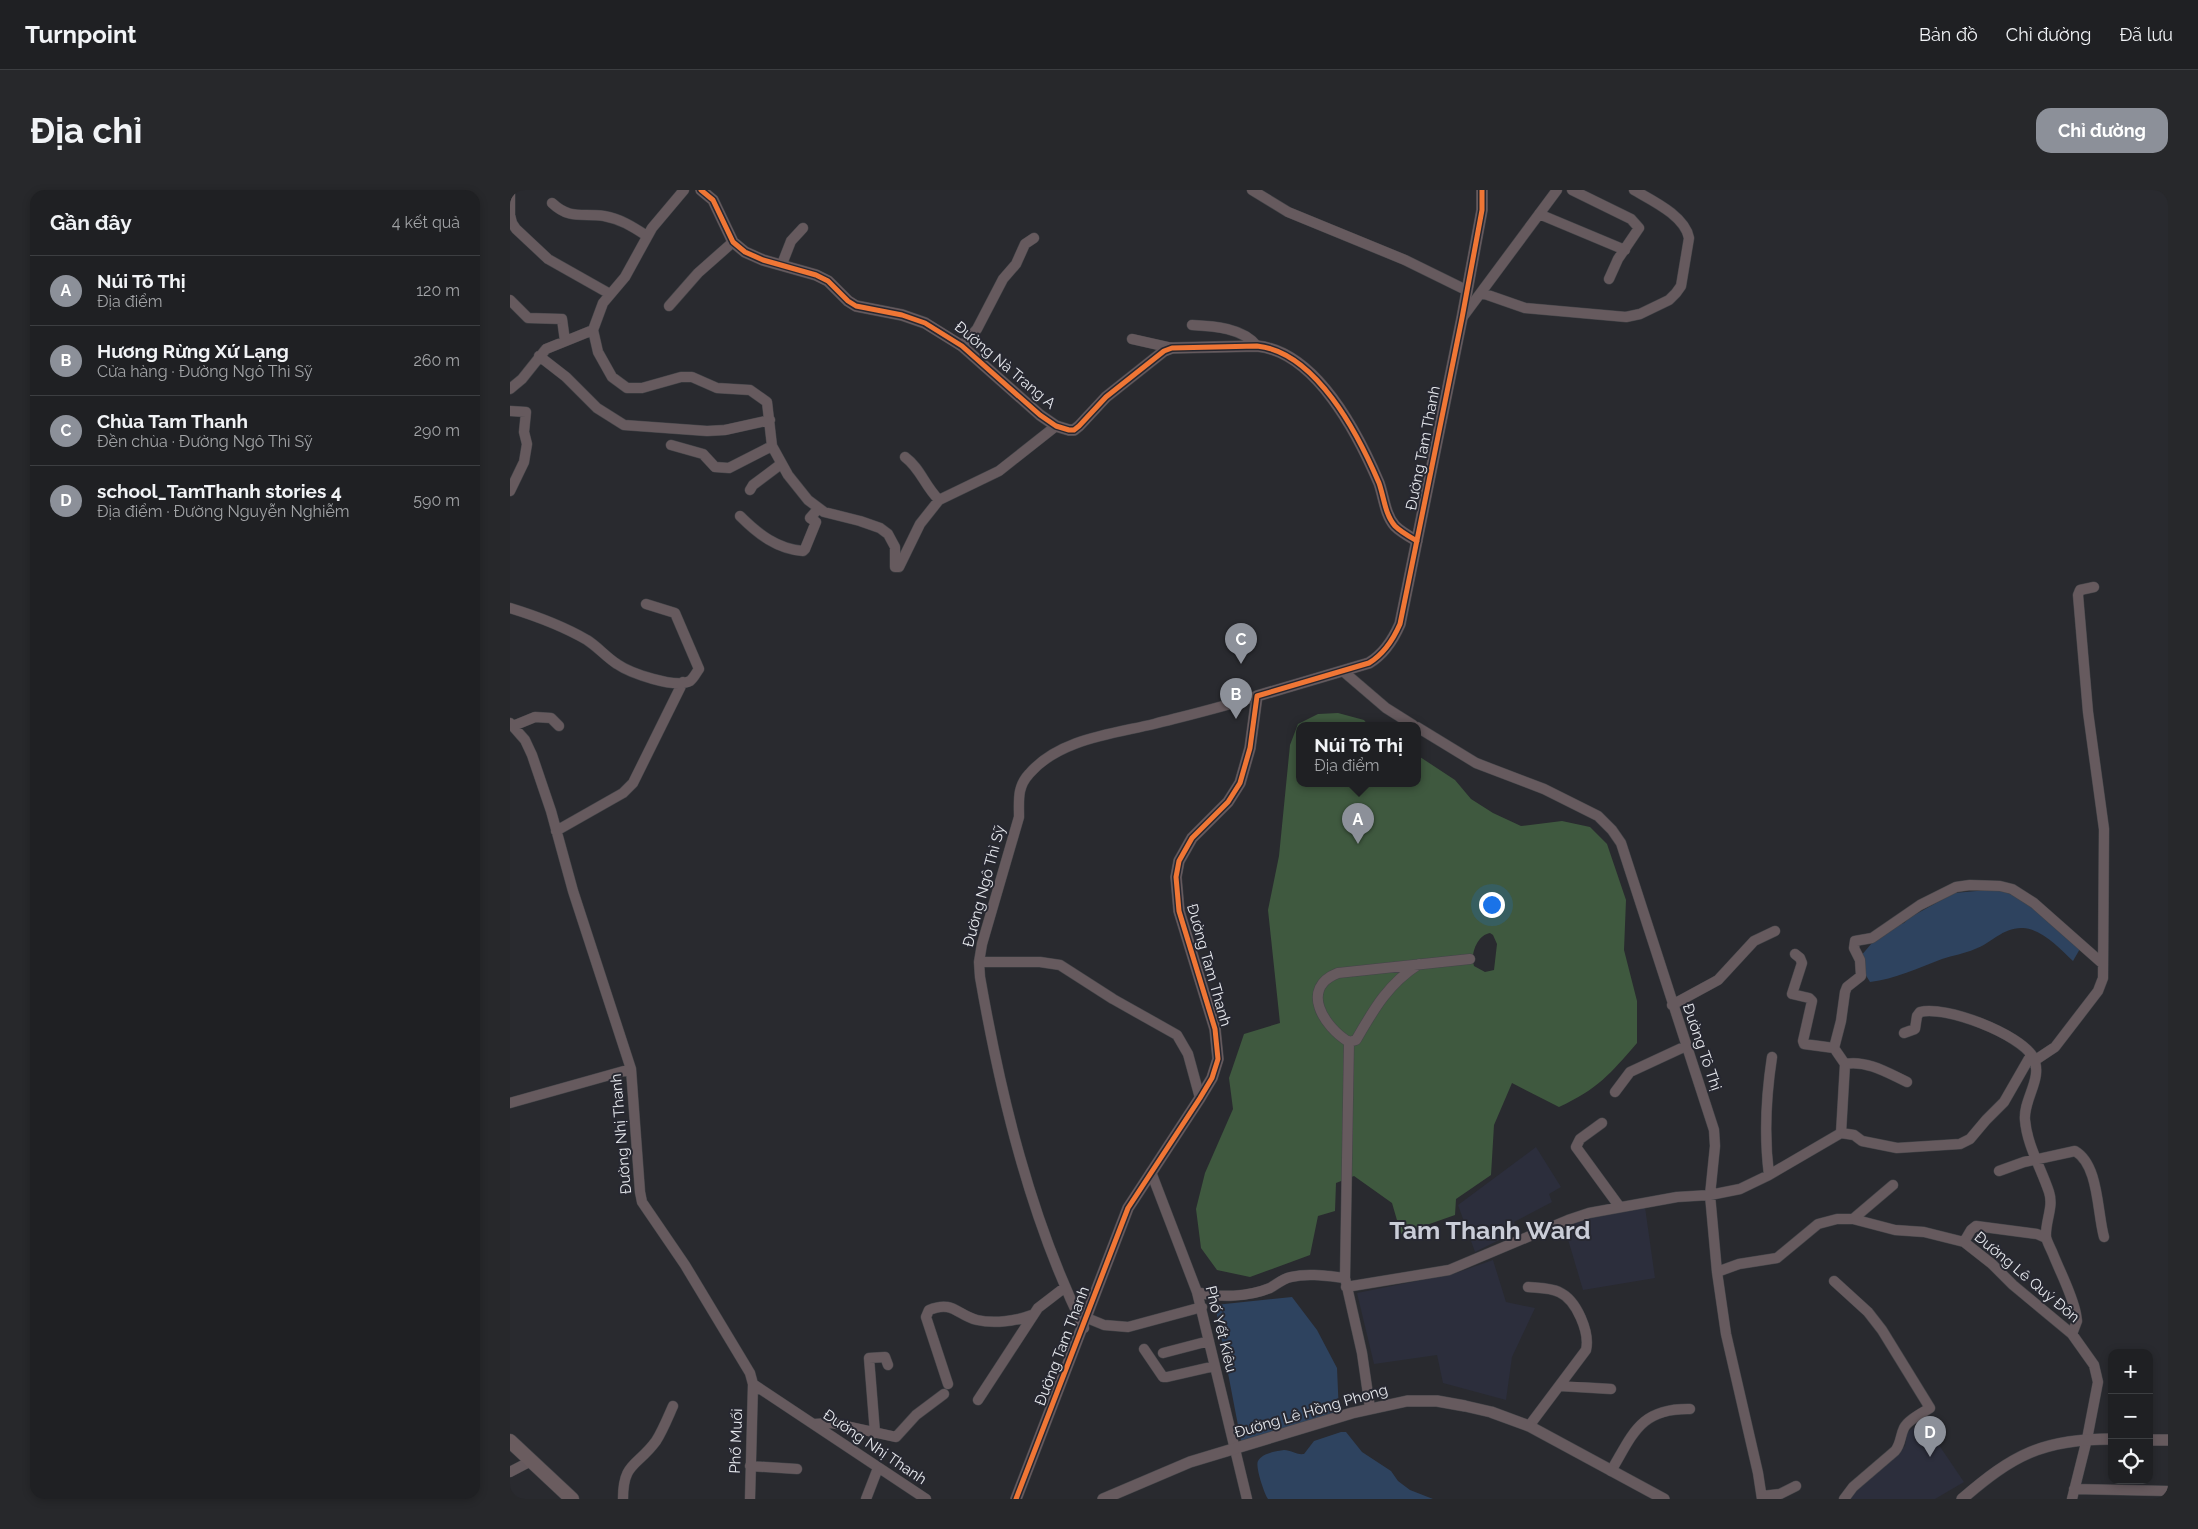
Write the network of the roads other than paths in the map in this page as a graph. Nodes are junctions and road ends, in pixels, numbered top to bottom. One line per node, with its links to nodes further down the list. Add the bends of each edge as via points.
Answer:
1 (510, 190): 20 (street, via 510,215 516,229 548,259)
2 (684, 190): 12 (street)
3 (701, 190): 14 (street, Đường Nà Trang A, via 713,200)
4 (1252, 190): 18 (street, via 1288,212 1406,260)
5 (1482, 190): 18 (street, Đường Tam Thanh, via 1482,210)
6 (1557, 190): 10 (street)
7 (1572, 190): 15 (street, via 1631,218 1637,224 1639,228)
8 (1634, 190): 19 (street, via 1656,203 1684,225 1688,232 1680,286 1669,300 1626,317 1525,308)
9 (552, 203): 12 (street, via 571,215 604,216 623,221)
10 (1539, 214): 15 (street); 19 (street)
11 (803, 228): 16 (street, via 790,241)
12 (647, 236): 20 (street, via 631,267)
13 (1034, 238): 28 (street, via 1025,244 977,328)
14 (733, 242): 16 (street, Đường Nà Trang A, via 753,257); 22 (street, via 708,263)
15 (1624, 250): 17 (street)
16 (782, 264): 28 (street, Đường Nà Trang A, via 828,281 856,306 925,323)
17 (1609, 280)
18 (1466, 290): 23 (street, Đường Tam Thanh)
19 (1482, 293): 23 (street)
20 (610, 294): 25 (street)
21 (510, 300): 27 (street, via 528,318 562,319)
22 (669, 306)
23 (1462, 318): 45 (street, Đường Tam Thanh)
24 (1192, 325): 29 (street, via 1226,329 1247,337)
25 (593, 330): 27 (street); 34 (street, via 598,352 612,377 623,385 636,389 692,377 717,388 743,389 756,393 767,402)
26 (1132, 339): 30 (street)
27 (565, 341): 31 (street, via 546,349)
28 (962, 346): 35 (street, Đường Nà Trang A)
29 (1257, 346): 30 (street); 45 (street, via 1270,347 1289,357 1330,396 1361,444 1394,525)
30 (1172, 348): 35 (street, Đường Nà Trang A, via 1106,397 1074,430)
31 (539, 356): 32 (street); 34 (street, via 572,382 597,408 624,425 707,432)
32 (510, 389)
33 (510, 411): 41 (street, via 526,412 524,432 527,444 524,462)
34 (770, 420): 37 (street)
35 (1056, 426): 42 (street, via 999,471)
36 (671, 445): 37 (street, via 703,454 715,467 723,468)
37 (772, 446): 39 (street)
38 (906, 457): 42 (street)
39 (781, 464): 40 (street); 43 (street)
40 (750, 490)
41 (510, 491)
42 (939, 500): 43 (street, via 920,524 897,568 893,566 895,547 888,534)
43 (818, 509): 44 (street, via 810,518 816,522 803,551 777,545)
44 (740, 516)
45 (1417, 541): 49 (street, Đường Tam Thanh, via 1404,610 1394,638 1378,658)
46 (2094, 587): 62 (street, via 2080,590 2078,595 2088,712 2104,829)
47 (646, 604): 50 (street, via 676,612 699,669 694,678)
48 (510, 608): 50 (street, via 587,640 618,665 640,676)
49 (1344, 672): 51 (street, Đường Tam Thanh); 52 (street, via 1386,708)
50 (683, 682): 56 (street, via 633,782 615,798)
51 (1257, 696): 60 (street, Đường Ngô Thì Sỹ, via 1096,736 1049,756 1028,774 1018,796 1018,816); 74 (street, Đường Tam Thanh, via 1250,748 1240,783 1228,802 1192,838 1176,877 1179,911 1217,1041 1218,1059 1212,1078)
52 (1408, 722)
53 (511, 725): 54 (street, via 535,717 551,718); 56 (street, Đường Nhị Thanh, via 525,740 532,755)
54 (559, 726)
55 (1421, 729): 63 (street, Đường Tô Thị, via 1476,763 1544,789 1598,816 1612,830 1621,844)
56 (556, 831): 71 (street, Đường Nhị Thanh)
57 (1775, 930): 63 (street, via 1754,941 1718,980)
58 (1795, 954): 67 (street, via 1802,963 1792,994 1812,1001 1804,1044)
59 (1470, 959): 61 (street)
60 (979, 962): 74 (street, via 1060,965 1177,1035 1188,1054); 95 (street, Đường Ngô Thì Sỹ, via 1002,1095 1038,1216)
61 (1419, 964): 65 (street, via 1395,982 1372,1011 1356,1040); 65 (street, via 1338,973 1320,984 1317,1002 1334,1032)
62 (2103, 964): 67 (street, via 2012,889 1986,884 1956,887 1920,905 1872,938 1854,943 1861,976 1844,992); 69 (street, via 2102,984 2098,991 2055,1047)
63 (1672, 1005): 66 (street, Đường Tô Thị)
64 (1904, 1033): 69 (street, via 1915,1029 1920,1012 1948,1013 2004,1035 2022,1046)
65 (1349, 1042): 93 (street)
66 (1686, 1046): 73 (street, via 1630,1072); 85 (street, Đường Tô Thị, via 1714,1130)
67 (1834, 1048): 70 (street)
68 (1772, 1057): 83 (street, via 1766,1147)
69 (2032, 1058): 77 (street, via 2004,1102 1967,1142 1897,1148 1862,1141 1854,1135); 80 (street, via 2035,1074 2024,1117)
70 (1845, 1064): 72 (street, via 1858,1063 1894,1074); 77 (street)
71 (631, 1069): 75 (street); 106 (street, Đường Nhị Thanh, via 642,1202 685,1265 750,1373)
72 (1907, 1082)
73 (1615, 1092)
74 (1200, 1098): 82 (street, Đường Tam Thanh)
75 (510, 1103)
76 (1602, 1123): 86 (street, via 1580,1138 1576,1147)
77 (1840, 1132): 83 (street)
78 (2087, 1148): 79 (street)
79 (2075, 1151): 80 (street); 88 (street, via 2090,1166)
80 (2035, 1160): 81 (street); 89 (street, via 2051,1204)
81 (1999, 1171)
82 (1151, 1172): 96 (street, Phố Yết Kiêu); 99 (street, Đường Tam Thanh, via 1128,1208)
83 (1769, 1175): 85 (street, via 1740,1189)
84 (1894, 1185): 87 (street)
85 (1710, 1195): 86 (street); 91 (street, Đường Tô Thị)
86 (1620, 1206): 93 (street, via 1568,1220 1450,1270)
87 (1853, 1220): 90 (street, Đường Lê Quý Đôn); 91 (street, Đường Lê Quý Đôn, via 1838,1219 1818,1224 1777,1258 1740,1264)
88 (2104, 1237)
89 (2046, 1238): 90 (street, via 1976,1226); 100 (street, via 2074,1306 2077,1321)
90 (1964, 1242): 100 (street, Đường Lê Quý Đôn)
91 (1717, 1272): 133 (street, Đường Tô Thị, via 1726,1334)
92 (1834, 1281): 143 (street, via 1868,1312 1882,1330 1930,1408 1906,1424 1896,1451 1853,1487)
93 (1345, 1282): 96 (street, via 1313,1276 1294,1277 1270,1288 1239,1295); 113 (street, via 1362,1353)
94 (1528, 1286): 108 (street, via 1559,1292 1570,1300 1586,1336 1586,1350)
95 (1064, 1288): 98 (street, via 1042,1302); 99 (street, Đường Ngô Thì Sỹ)
96 (1197, 1292): 97 (street, Phố Yết Kiêu)
97 (1202, 1307): 99 (street, via 1128,1327); 101 (street, Phố Yết Kiêu)
98 (1032, 1315): 107 (street, via 987,1322 949,1307 929,1310 926,1317); 111 (street)
99 (1085, 1323): 139 (street, Đường Tam Thanh)
100 (2072, 1334): 118 (street, Đường Lê Quý Đôn, via 2097,1373)
101 (1209, 1340): 103 (street); 105 (street, Phố Yết Kiêu)
102 (1144, 1349): 105 (street, via 1167,1377)
103 (1163, 1353)
104 (888, 1365): 117 (street, via 886,1357 869,1358)
105 (1215, 1366): 123 (street, Phố Yết Kiêu)
106 (753, 1384): 115 (street, Đường Nhị Thanh); 125 (street, Phố Muối)
107 (948, 1384)
108 (1560, 1386): 109 (street); 116 (street)
109 (1611, 1389)
110 (944, 1394): 117 (street, via 913,1418 900,1435 893,1437)
111 (978, 1400)
112 (674, 1406): 135 (street, via 655,1442 626,1473)
113 (1370, 1408): 116 (street, Đường Lê Hồng Phong, via 1408,1401 1446,1402 1491,1412); 123 (street, Đường Lê Hồng Phong)
114 (1690, 1409): 128 (street, via 1663,1413 1638,1425)
115 (814, 1424): 117 (street, via 832,1423); 126 (street, Đường Nhị Thanh)
116 (1529, 1426): 128 (street, Đường Lê Hồng Phong)
117 (875, 1433)
118 (2087, 1439): 119 (street); 132 (street, Đường Lê Quý Đôn); 144 (street, via 2034,1450 2010,1461)
119 (2108, 1440)
120 (2153, 1440): 121 (street)
121 (2168, 1440)
122 (510, 1441): 124 (main road)
123 (1233, 1448): 140 (street, Đường Lê Hồng Phong, via 1190,1462); 141 (street, Phố Yết Kiêu)
124 (531, 1461): 129 (street); 134 (main road)
125 (750, 1466): 127 (street); 136 (street, Phố Muối)
126 (878, 1468): 137 (street); 138 (street, Đường Nhị Thanh)
127 (796, 1469)
128 (1611, 1470): 142 (street, Đường Lê Hồng Phong)
129 (510, 1472)
130 (1796, 1486): 133 (street)
131 (2168, 1491): 132 (street)
132 (2073, 1494)
133 (1762, 1498)
134 (572, 1499)
135 (623, 1499)
136 (750, 1499)
137 (866, 1499)
138 (926, 1499)
139 (1016, 1499)
140 (1103, 1499)
141 (1247, 1499)
142 (1664, 1499)
143 (1844, 1499)
144 (1962, 1499)

